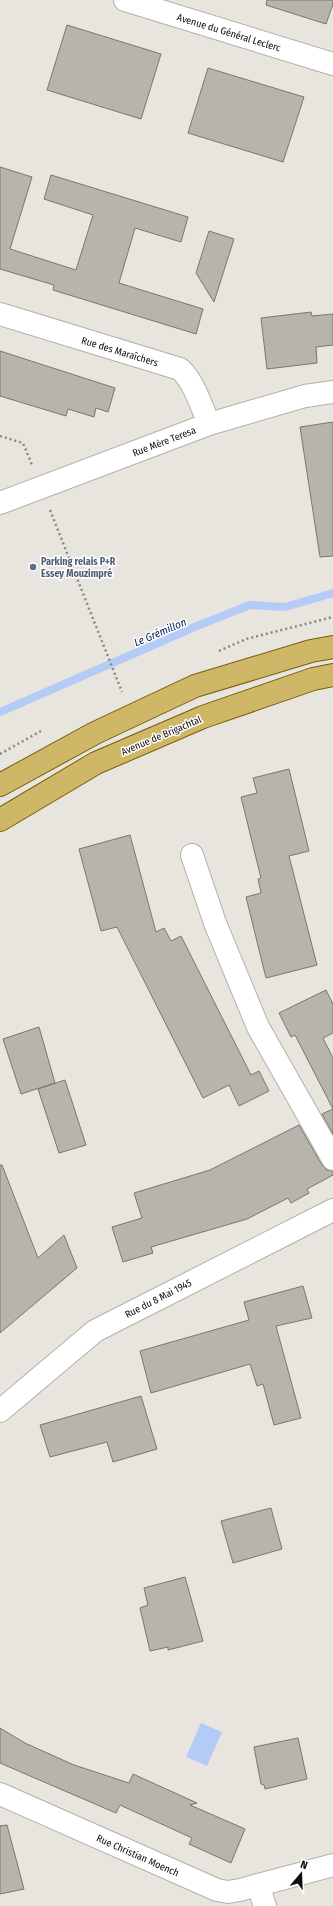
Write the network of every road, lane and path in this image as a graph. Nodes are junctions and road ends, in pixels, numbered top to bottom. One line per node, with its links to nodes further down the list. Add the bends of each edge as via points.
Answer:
1 (125, 0): 2 (street, Avenue du Général Leclerc)
2 (333, 64)
3 (0, 314): 5 (street, Rue des Maraîchers, via 180,369 191,384)
4 (333, 392): 5 (street, Rue Mère Teresa, via 305,396)
5 (209, 424): 7 (street, Rue Mère Teresa)
6 (0, 436): 7 (path, via 23,444)
7 (41, 488): 8 (street, Rue Mère Teresa); 11 (path)
8 (0, 503)
9 (333, 647): 14 (main road, via 195,686 95,733)
10 (333, 675): 15 (main road, Avenue de Brigachtal, via 313,679 204,717 96,762)
11 (122, 692)
12 (9, 748): 13 (path)
13 (0, 754)
14 (0, 785)
15 (0, 820)
16 (192, 855): 17 (street, via 215,923 258,1027)
17 (333, 1159)
18 (333, 1210): 19 (street, Rue du 8 Mai 1945, via 95,1331)
19 (4, 1400)
20 (0, 1794): 22 (street, Rue Christian Moench, via 217,1890 228,1892)
21 (333, 1865): 22 (street, Rue Christian Moench)
22 (258, 1885): 23 (street)
23 (265, 1906)

